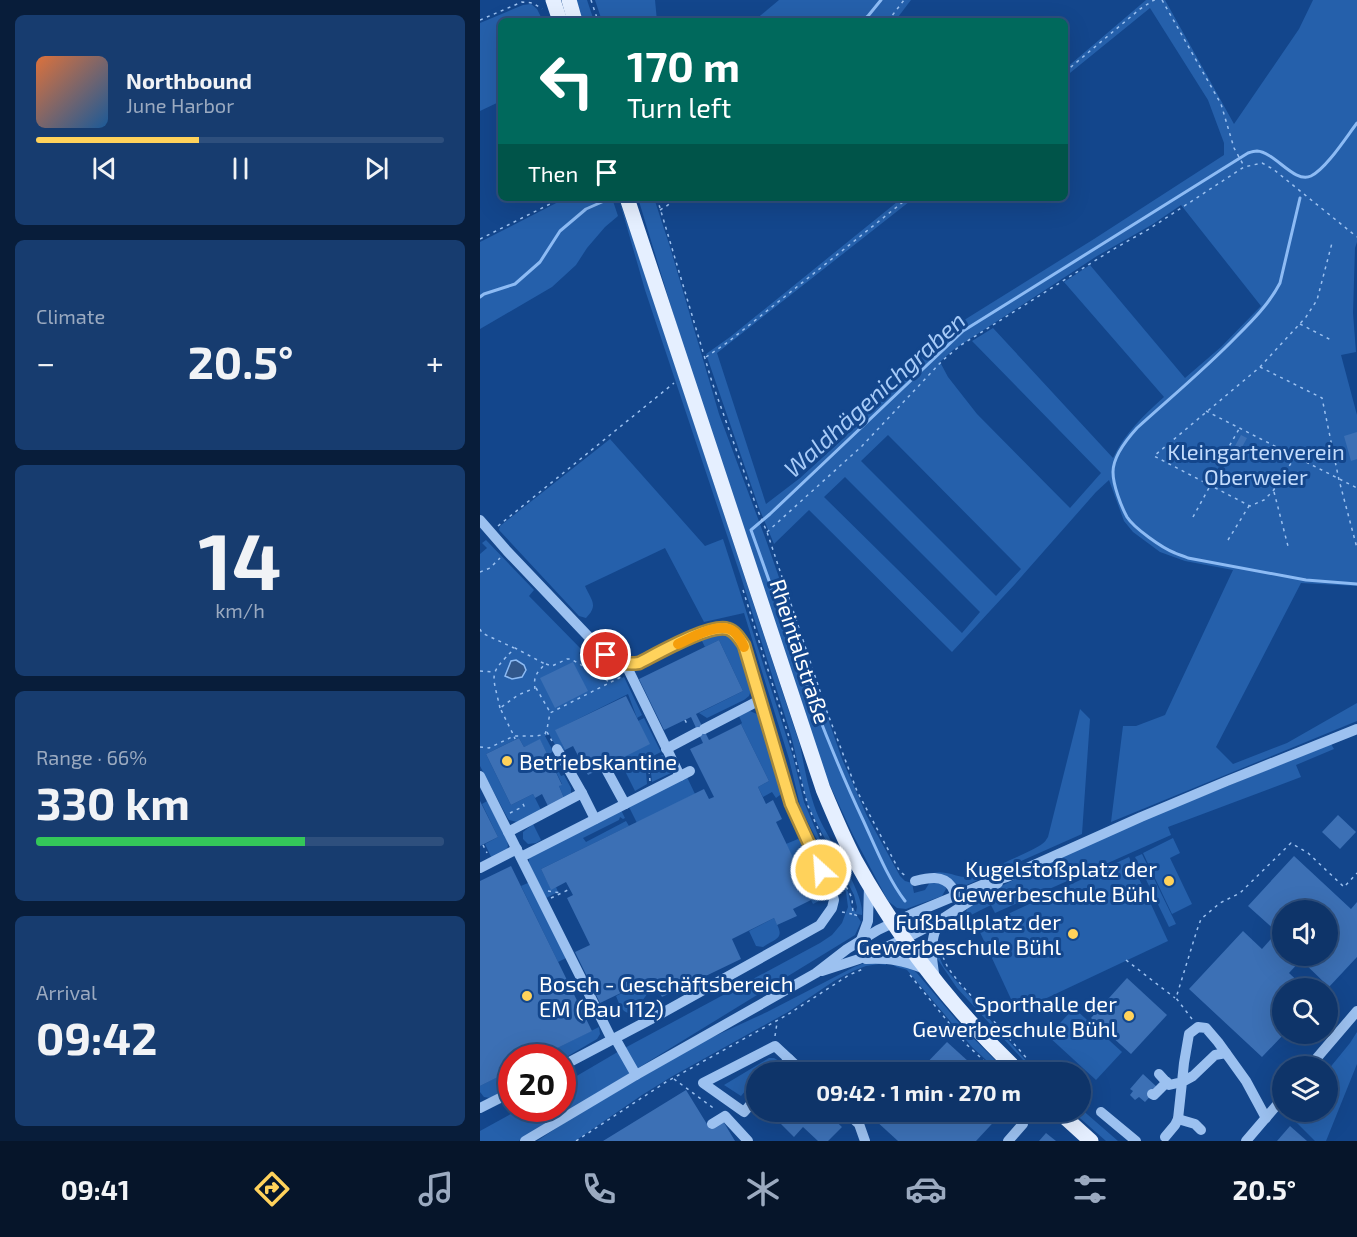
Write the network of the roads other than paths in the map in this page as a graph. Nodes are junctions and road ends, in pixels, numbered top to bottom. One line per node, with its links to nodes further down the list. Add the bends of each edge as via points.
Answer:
1 (553, 0): 3 (main road)
2 (569, 0): 4 (main road)
3 (553, 18)
4 (574, 18)
5 (628, 202): 22 (main road, Rheintalstraße, via 823,789)
6 (480, 520): 7 (street, via 606,655)
7 (628, 668): 8 (street, via 703,632 729,629 744,645); 11 (street)
8 (760, 700): 11 (street); 34 (street, via 791,804 831,890 832,908 820,925)
9 (1357, 729): 20 (street)
10 (557, 749): 14 (street)
11 (667, 749): 15 (street, via 685,774)
12 (607, 771): 15 (street)
13 (480, 776): 17 (street)
14 (582, 793): 16 (street); 17 (street)
15 (625, 804): 16 (street)
16 (595, 819): 18 (street)
17 (508, 832): 18 (street)
18 (519, 853): 19 (street); 34 (street)
19 (480, 868)
20 (1007, 877): 23 (street); 24 (street)
21 (915, 881): 23 (street, via 942,879)
22 (868, 883): 26 (main road, Rheintalstraße); 28 (street, via 868,921)
23 (956, 895): 24 (street); 26 (street)
24 (961, 906): 25 (street)
25 (939, 921): 27 (street); 32 (street, via 931,947)
26 (893, 922): 27 (main road, Rheintalstraße); 28 (street)
27 (904, 939): 29 (street); 30 (main road, Rheintalstraße)
28 (861, 940): 31 (street)
29 (863, 964): 30 (street, via 888,958); 31 (street)
30 (924, 969): 32 (main road, Rheintalstraße)
31 (816, 973): 42 (street)
32 (935, 983): 41 (main road, Rheintalstraße)
33 (1357, 1011): 36 (street)
34 (613, 1039): 37 (street); 42 (street)
35 (1226, 1053): 45 (street, via 1215,1055); 45 (street, via 1206,1028 1198,1027 1189,1035); 52 (street)
36 (1319, 1056)
37 (576, 1059)
38 (789, 1059): 39 (street); 40 (street); 49 (street, via 774,1046 703,1083 744,1112)
39 (786, 1062)
40 (792, 1062)
41 (1008, 1062)
42 (636, 1074): 61 (street)
43 (1159, 1074): 44 (street)
44 (1167, 1082): 45 (street); 46 (street)
45 (1182, 1082): 53 (street)
46 (1152, 1094)
47 (498, 1099): 48 (street)
48 (480, 1108)
49 (746, 1110)
50 (1272, 1111): 52 (street)
51 (1101, 1112): 65 (street)
52 (1266, 1118): 66 (street)
53 (1178, 1119): 58 (street); 59 (street)
54 (857, 1122): 63 (street)
55 (1069, 1122): 60 (main road)
56 (712, 1124): 62 (street, via 725,1116)
57 (1023, 1124): 64 (street)
58 (1201, 1130)
59 (1165, 1137)
60 (1088, 1140)
61 (525, 1141)
62 (748, 1141)
63 (865, 1141)
64 (1008, 1141)
65 (1136, 1141)
66 (1246, 1141)

